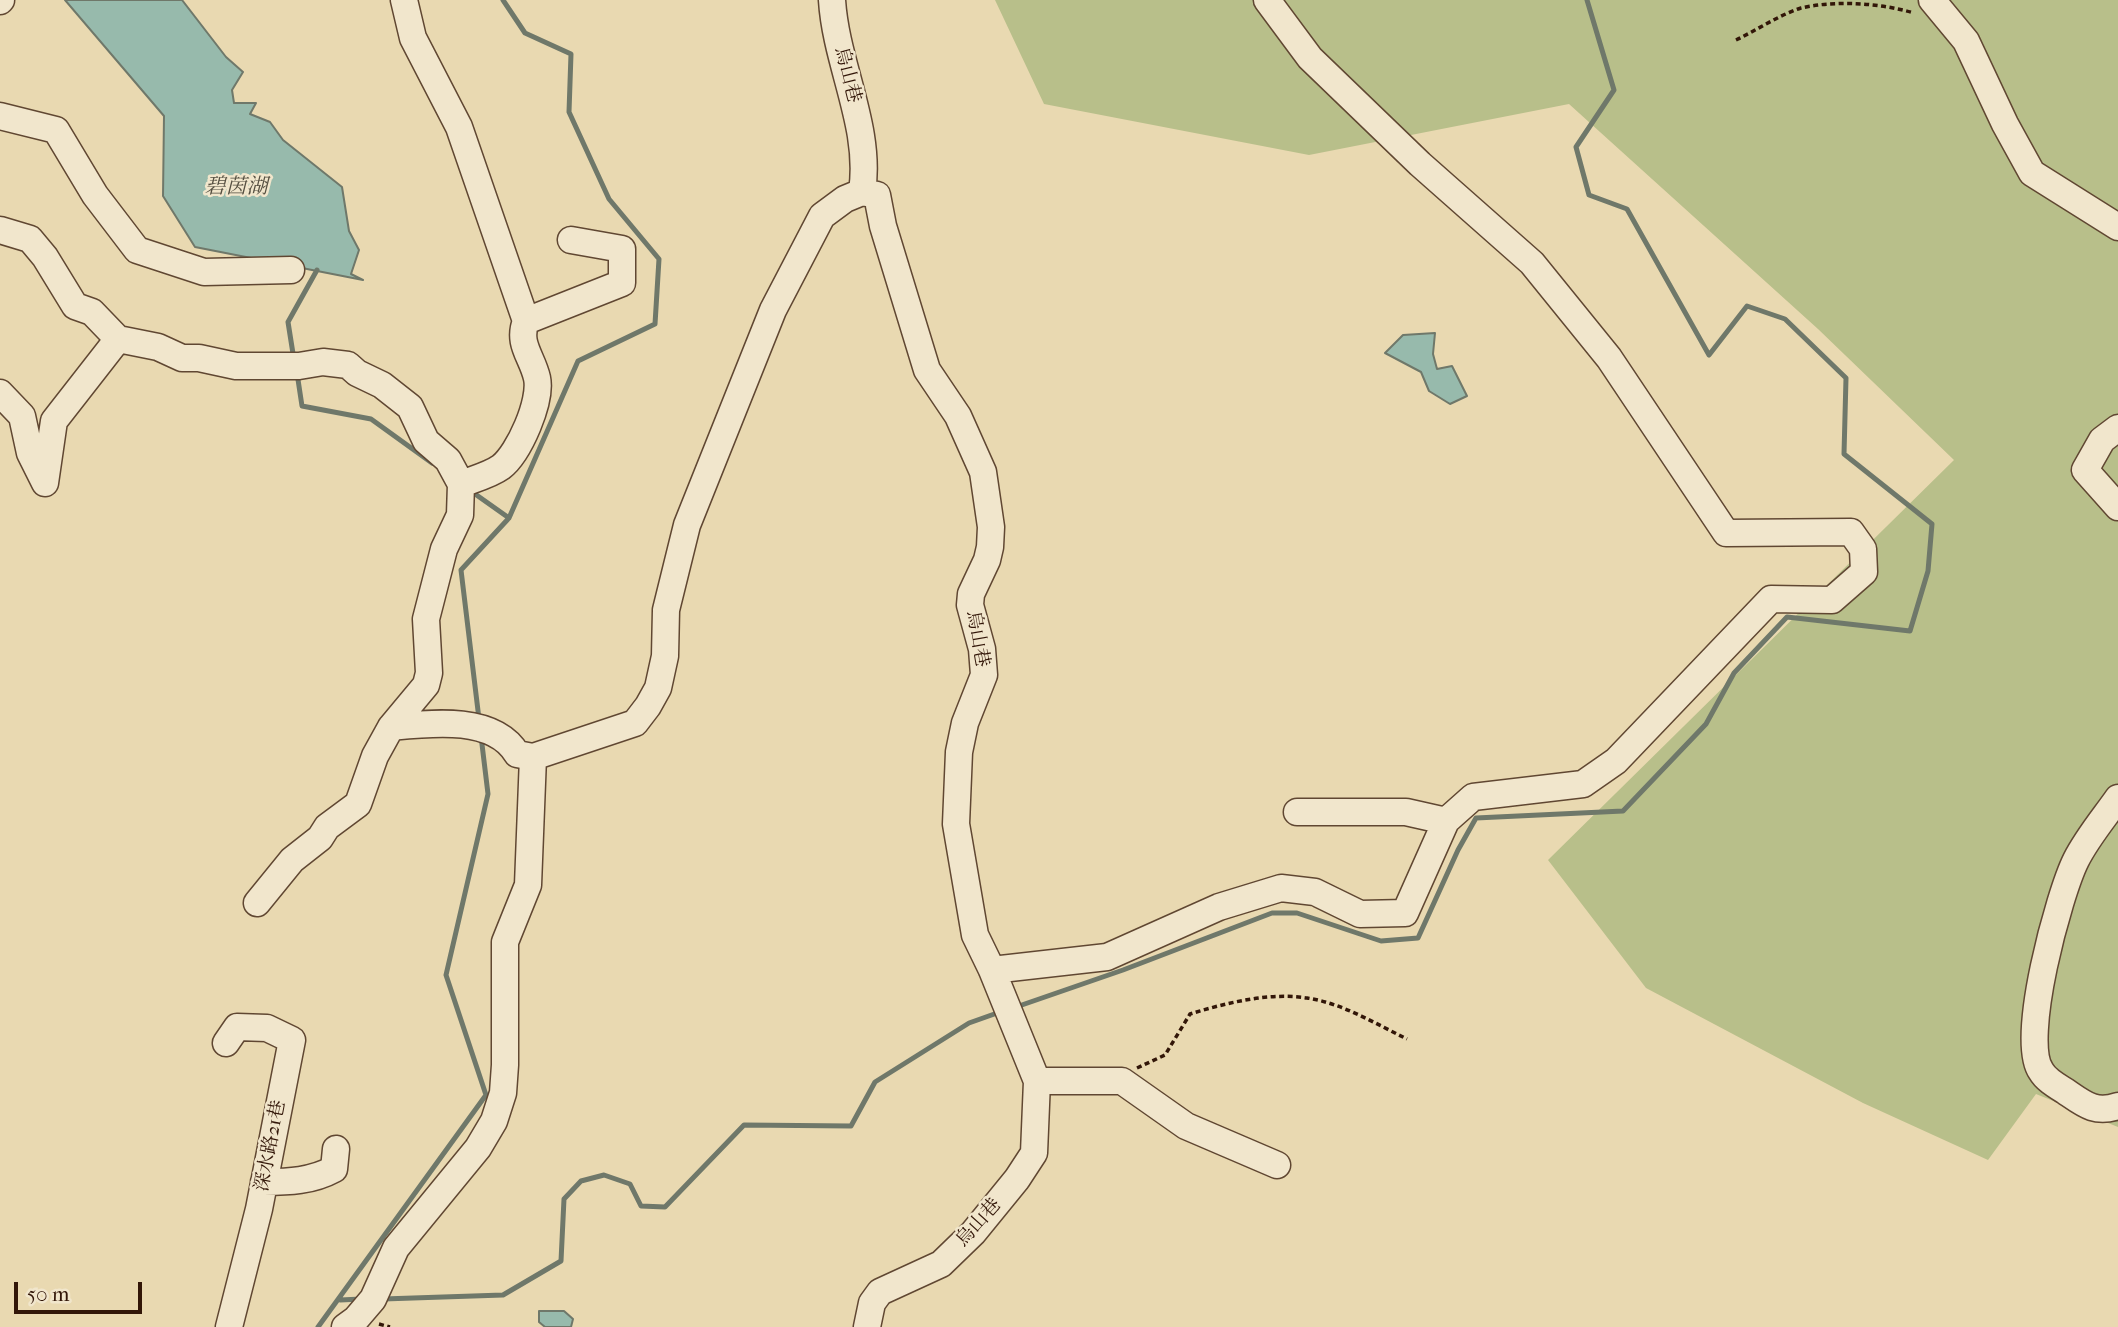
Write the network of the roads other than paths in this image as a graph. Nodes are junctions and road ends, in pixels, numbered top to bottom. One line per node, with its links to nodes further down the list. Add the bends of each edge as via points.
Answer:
1 (404, 0): 11 (lane, via 413,37 458,127)
2 (832, 0): 6 (lane, 烏山巷, via 862,138 866,167)
3 (1267, 0): 21 (lane, via 1310,58 1531,263 1609,358 1726,533 1851,532 1863,548 1864,572 1832,600 1771,599 1616,761 1583,784 1473,797)
4 (1927, 8): 7 (lane, via 1966,41 2032,173)
5 (0, 116): 10 (lane, via 56,130 95,195 137,250 204,272)
6 (862, 192): 18 (lane, via 822,216 773,310 687,525 666,610 665,656 658,688 648,706 635,723); 23 (lane, 烏山巷, via 877,195 927,370 958,416 983,472 991,527 987,560 970,605 984,675 959,752 956,824 975,935)
7 (2118, 226)
8 (0, 230): 12 (lane, via 30,239 75,306 92,313)
9 (571, 240): 11 (lane, via 622,249 622,283)
10 (291, 270)
11 (526, 321): 15 (lane, via 524,348 537,379 537,398 528,424 517,449 500,468)
12 (118, 339): 13 (lane, via 54,421 45,483 30,453 22,416); 15 (lane, via 158,347 182,358 236,366 348,365 410,407 426,441 448,460)
13 (0, 393)
14 (2118, 428): 16 (lane, via 2102,440 2085,470)
15 (461, 484): 17 (lane, via 460,515 444,549 426,619 426,685)
16 (2118, 507)
17 (391, 727): 18 (lane, via 428,723 469,726 502,735 517,754); 22 (lane, via 358,804 292,860)
18 (533, 757): 31 (lane, via 528,885 505,942 505,1065 494,1121 396,1248 373,1299)
19 (2118, 798): 26 (lane, via 2077,858 2066,884 2033,1026 2040,1071 2080,1102 2103,1111)
20 (1297, 811): 21 (lane, via 1406,812)
21 (1446, 821): 23 (lane, via 1405,913 1360,914 1315,892 1281,888 1219,907 1107,957)
22 (257, 903)
23 (997, 979): 25 (lane)
24 (226, 1043): 29 (lane, 深水路21巷, via 237,1027 267,1028 292,1040)
25 (1037, 1081): 28 (lane, via 1122,1081 1186,1126); 32 (lane, 烏山巷, via 1034,1153 1017,1179 973,1233 940,1264 880,1292 872,1303)
26 (2118, 1106)
27 (336, 1149): 29 (lane, via 334,1169 322,1176)
28 (1277, 1165)
29 (264, 1182): 30 (lane, 深水路21巷)
30 (229, 1327)
31 (345, 1327)
32 (867, 1327)

